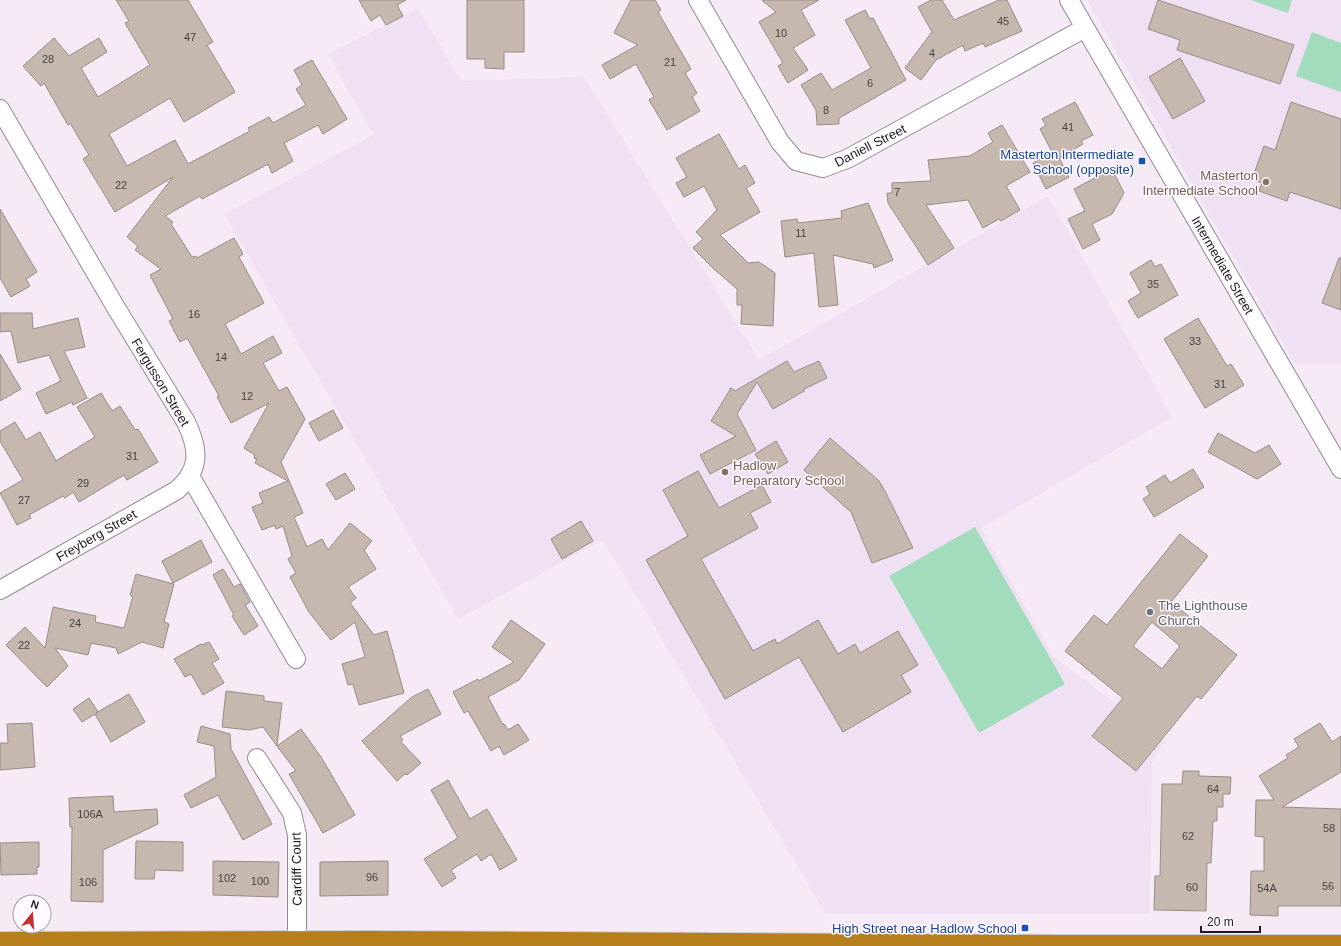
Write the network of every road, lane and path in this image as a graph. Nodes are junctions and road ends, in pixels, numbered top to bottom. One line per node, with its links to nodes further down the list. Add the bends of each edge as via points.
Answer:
1 (698, 0): 3 (street, Daniell Street, via 780,142 796,161 823,168 847,159)
2 (1069, 0): 3 (street, Intermediate Street)
3 (1085, 28): 5 (street, Intermediate Street)
4 (0, 109): 6 (street, Fergusson Street, via 186,422 196,451 194,469)
5 (1341, 468)
6 (190, 476): 7 (street, Freyberg Street, via 177,490); 8 (street)
7 (0, 590)
8 (296, 659)
9 (257, 758): 10 (street, Cardiff Court, via 292,814 297,835)
10 (297, 942): 12 (highway); 13 (highway)
11 (0, 944): 12 (highway)
12 (177, 944)
13 (1341, 946)

